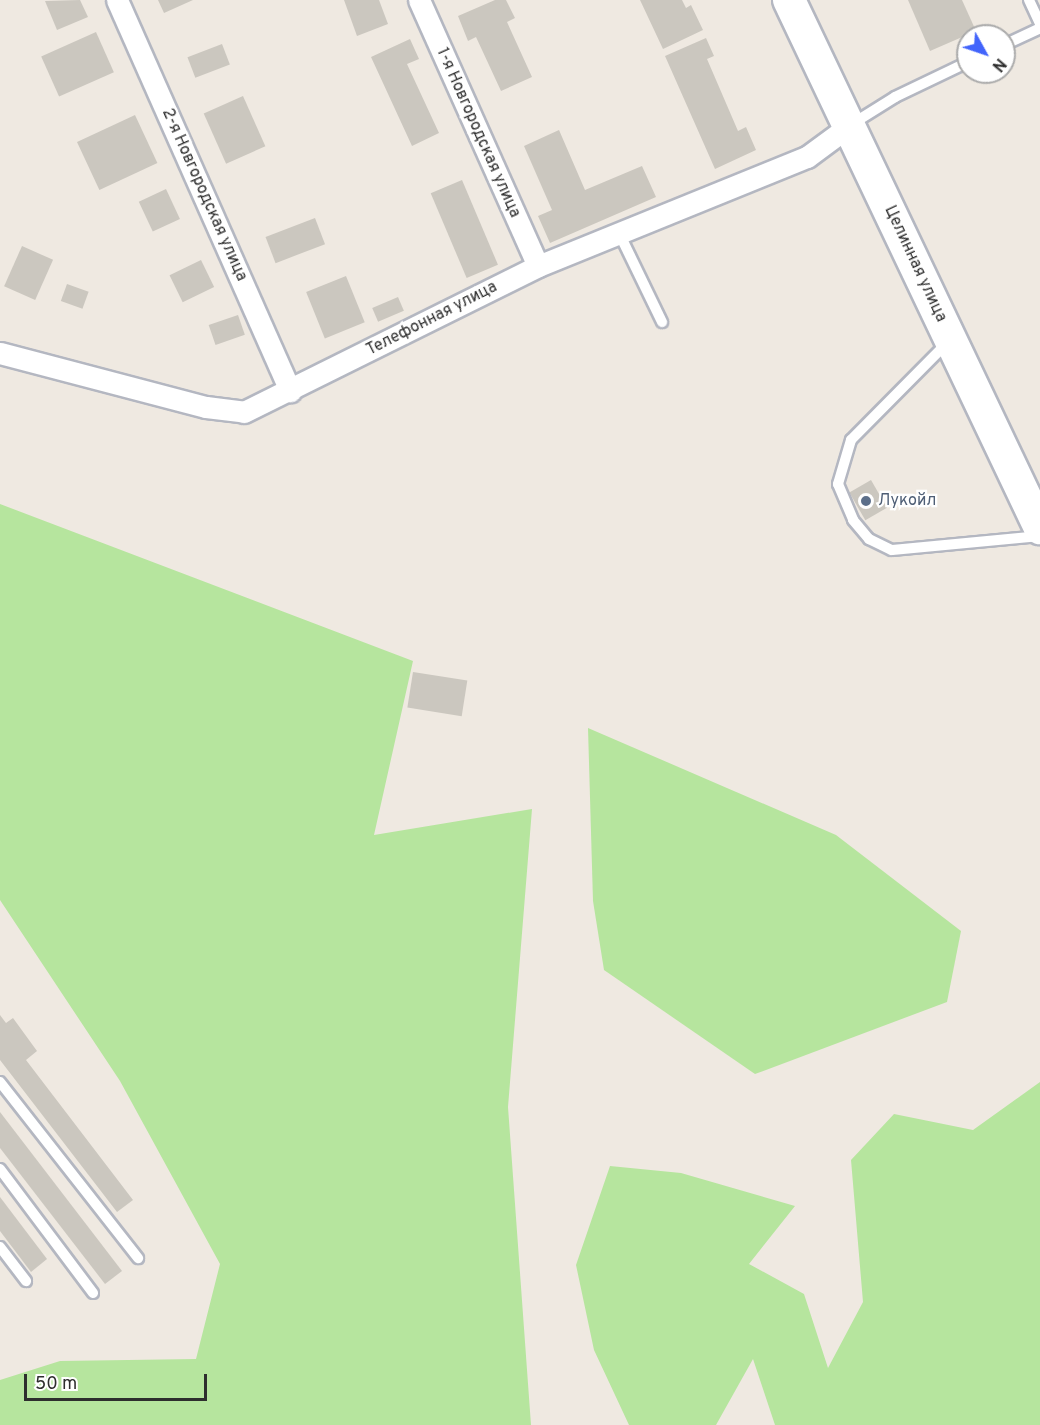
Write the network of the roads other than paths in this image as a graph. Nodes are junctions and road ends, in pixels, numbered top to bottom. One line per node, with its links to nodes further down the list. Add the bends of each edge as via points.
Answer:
1 (117, 0): 14 (street, 2-я Новгородская улица)
2 (419, 0): 10 (street, 1-я Новгородская улица)
3 (789, 0): 8 (main road, Целинная улица)
4 (1029, 0): 5 (lane)
5 (1040, 26): 6 (lane)
6 (1016, 39)
7 (956, 68): 8 (lane, via 894,97)
8 (849, 126): 9 (street, Телефонная улица, via 807,157); 12 (main road, Целинная улица)
9 (619, 233): 10 (street, Телефонная улица); 11 (lane)
10 (538, 266): 14 (street, Телефонная улица)
11 (662, 322)
12 (951, 340): 15 (main road, Целинная улица); 16 (lane, via 851,440 838,484 853,520 869,539 892,550)
13 (0, 353): 14 (street, Телефонная улица, via 206,407 244,412)
14 (290, 391)
15 (1040, 528)
16 (1040, 536)
17 (0, 1082): 20 (lane)
18 (0, 1169): 22 (lane)
19 (0, 1247): 21 (lane)
20 (138, 1258)
21 (26, 1281)
22 (93, 1293)

